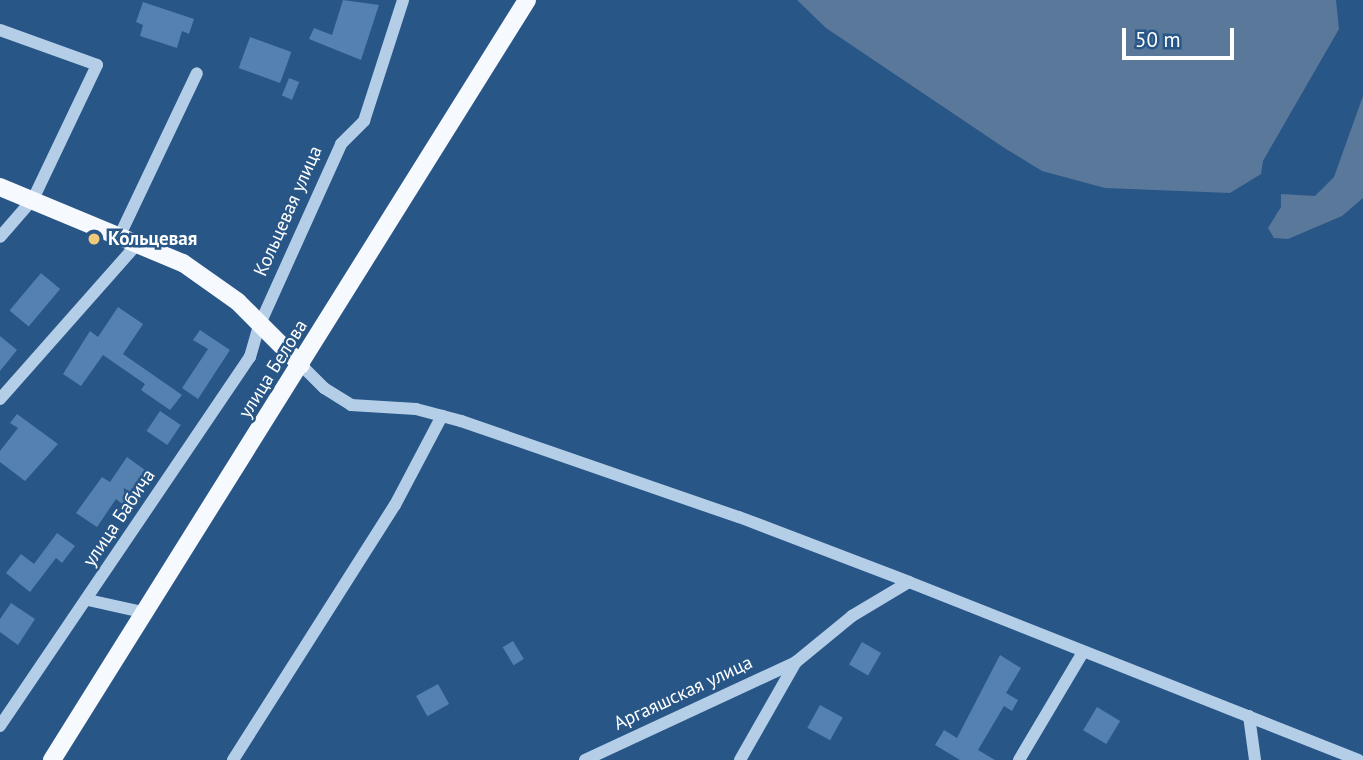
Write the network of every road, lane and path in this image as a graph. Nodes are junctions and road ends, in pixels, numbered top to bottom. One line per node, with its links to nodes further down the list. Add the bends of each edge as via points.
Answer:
1 (403, 0): 10 (street, Кольцевая улица, via 364,121 341,144)
2 (527, 0): 11 (main road, улица Белова)
3 (0, 30): 6 (street, via 97,65)
4 (197, 73): 7 (street)
5 (0, 187): 6 (main road)
6 (33, 199): 7 (main road); 8 (street)
7 (120, 235): 9 (main road)
8 (0, 237)
9 (138, 243): 10 (main road, via 183,263 238,302); 12 (street)
10 (259, 326): 11 (main road); 15 (street, улица Бабича, via 250,357)
11 (300, 365): 13 (street, via 351,405 416,409); 16 (main road, улица Белова)
12 (0, 399)
13 (442, 416): 14 (street, via 739,517); 22 (street, via 395,505)
14 (909, 582): 17 (street); 18 (street, via 852,616)
15 (88, 600): 16 (street); 20 (street, улица Бабича)
16 (142, 612): 21 (main road, улица Белова)
17 (1083, 652): 19 (street); 25 (street)
18 (796, 662): 23 (street, Аргаяшская улица); 24 (street)
19 (1249, 716): 26 (street); 27 (street)
20 (0, 726)
21 (52, 760)
22 (233, 760)
23 (585, 760)
24 (740, 760)
25 (1020, 760)
26 (1255, 760)
27 (1358, 760)

